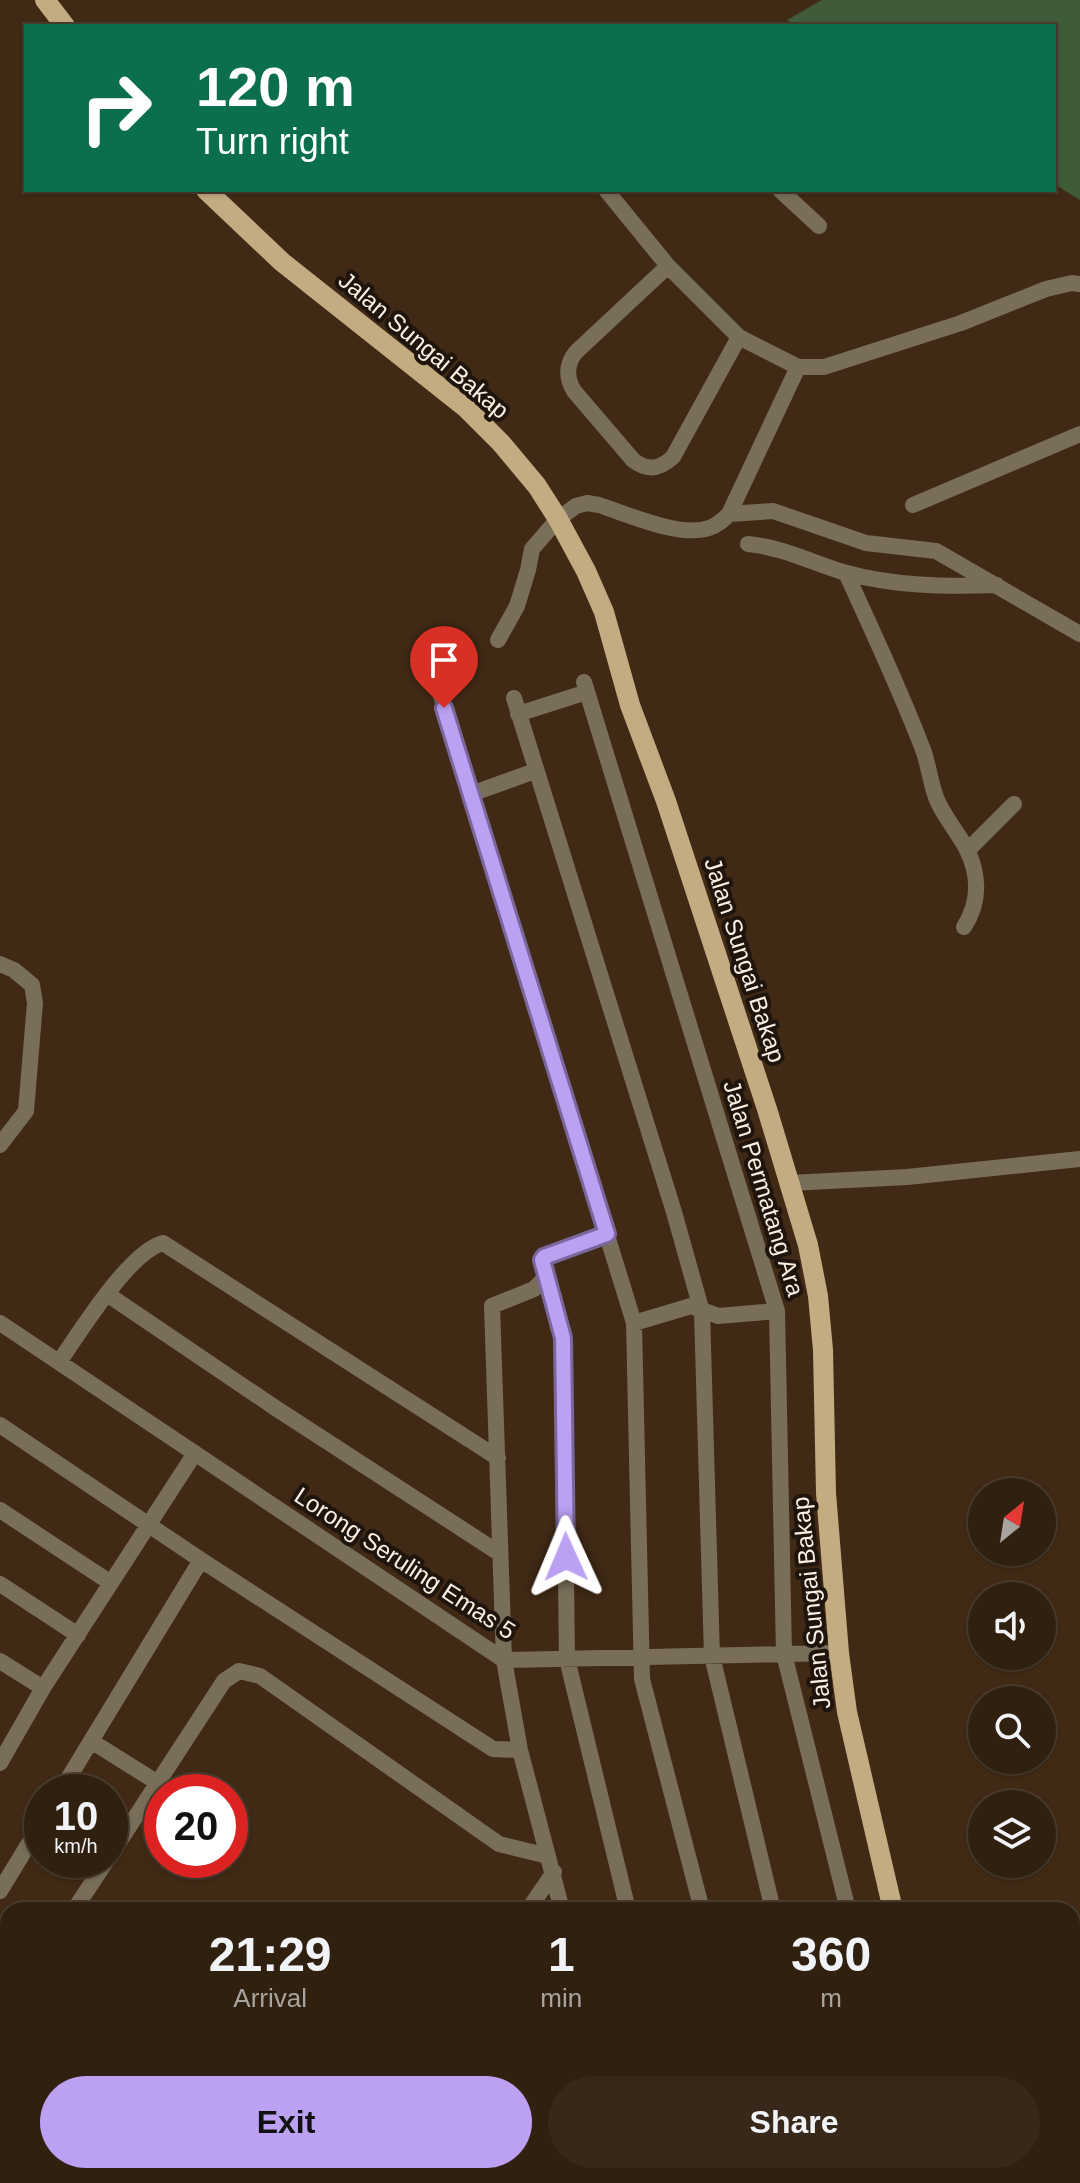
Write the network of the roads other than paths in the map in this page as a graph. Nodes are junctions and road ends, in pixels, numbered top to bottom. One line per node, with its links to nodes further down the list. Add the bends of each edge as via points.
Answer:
1 (45, 0): 2 (main road)
2 (63, 24)
3 (208, 192): 14 (main road, Jalan Sungai Bakap, via 282,262 466,408 537,486)
4 (608, 192): 7 (street)
5 (782, 192): 6 (street)
6 (819, 226)
7 (668, 266): 9 (street); 9 (street, via 576,352 568,368 574,391 642,468 656,469 673,457)
8 (1080, 284): 10 (street, via 1046,289 824,367)
9 (739, 337): 10 (street)
10 (798, 367): 13 (street)
11 (1080, 434): 12 (street)
12 (913, 505)
13 (729, 514): 14 (street, via 718,525 692,531 587,503); 17 (street, via 773,511 866,543 936,551)
14 (558, 519): 19 (street, via 532,549 517,606); 30 (main road, Jalan Sungai Bakap, via 604,612 630,705)
15 (748, 544): 16 (street, via 769,546)
16 (846, 573): 17 (street, via 937,587); 24 (street, via 907,707 935,795)
17 (999, 585): 18 (street)
18 (1080, 634)
19 (498, 640)
20 (427, 651): 22 (street)
21 (535, 771): 22 (street); 34 (street, Jalan Permatang Ara, via 516,706 586,687); 35 (street)
22 (471, 794): 31 (street)
23 (1014, 804): 24 (street)
24 (969, 849): 25 (street, via 975,905)
25 (964, 927)
26 (0, 964): 27 (street, via 32,985 35,1003 26,1111)
27 (7, 1125): 28 (street)
28 (0, 1145)
29 (1080, 1159): 30 (street)
30 (790, 1183): 49 (main road, Jalan Sungai Bakap, via 818,1296)
31 (607, 1234): 32 (street, via 544,1257); 37 (street)
32 (545, 1278): 41 (street, via 534,1289 492,1306); 53 (street, via 563,1338)
33 (107, 1294): 38 (street); 41 (street, via 152,1246 163,1243); 44 (street)
34 (777, 1311): 35 (street, via 718,1316); 50 (street, Jalan Permatang Ara)
35 (702, 1312): 37 (street, via 691,1306); 51 (street)
36 (0, 1323): 38 (street, Lorong Seruling Emas 5)
37 (634, 1323): 52 (street)
38 (59, 1362): 40 (street, Lorong Seruling Emas 5)
39 (0, 1425): 43 (street)
40 (195, 1453): 43 (street); 54 (street, Lorong Seruling Emas 5)
41 (498, 1458): 44 (street)
42 (0, 1510): 46 (street)
43 (148, 1526): 45 (street); 46 (street)
44 (499, 1553): 54 (street)
45 (201, 1560): 57 (street); 58 (street, via 493,1749)
46 (111, 1583): 48 (street)
47 (0, 1584): 48 (street)
48 (78, 1635): 56 (street)
49 (839, 1653): 50 (street, Lorong Seruling Emas 5); 76 (main road, Jalan Sungai Bakap, via 847,1712)
50 (784, 1654): 51 (street, Lorong Seruling Emas 5); 75 (street, Jalan Permatang Ara)
51 (712, 1656): 52 (street, Lorong Seruling Emas 5); 74 (street)
52 (641, 1657): 53 (street, Lorong Seruling Emas 5); 73 (street, via 642,1679)
53 (567, 1659): 54 (street, Lorong Seruling Emas 5); 72 (street)
54 (504, 1660): 58 (street)
55 (0, 1661): 56 (street)
56 (43, 1688): 59 (street)
57 (91, 1741): 60 (street); 61 (street)
58 (520, 1750): 66 (street)
59 (0, 1763)
60 (71, 1774)
61 (144, 1774)
62 (164, 1774): 66 (street, via 224,1681 239,1671 260,1676 499,1844)
63 (144, 1804): 64 (street)
64 (128, 1829)
65 (24, 1852): 68 (street)
66 (551, 1864): 70 (street); 71 (street)
67 (96, 1878): 69 (street)
68 (0, 1891)
69 (79, 1902)
70 (532, 1902)
71 (560, 1902)
72 (626, 1902)
73 (700, 1902)
74 (771, 1902)
75 (846, 1902)
76 (891, 1902)

